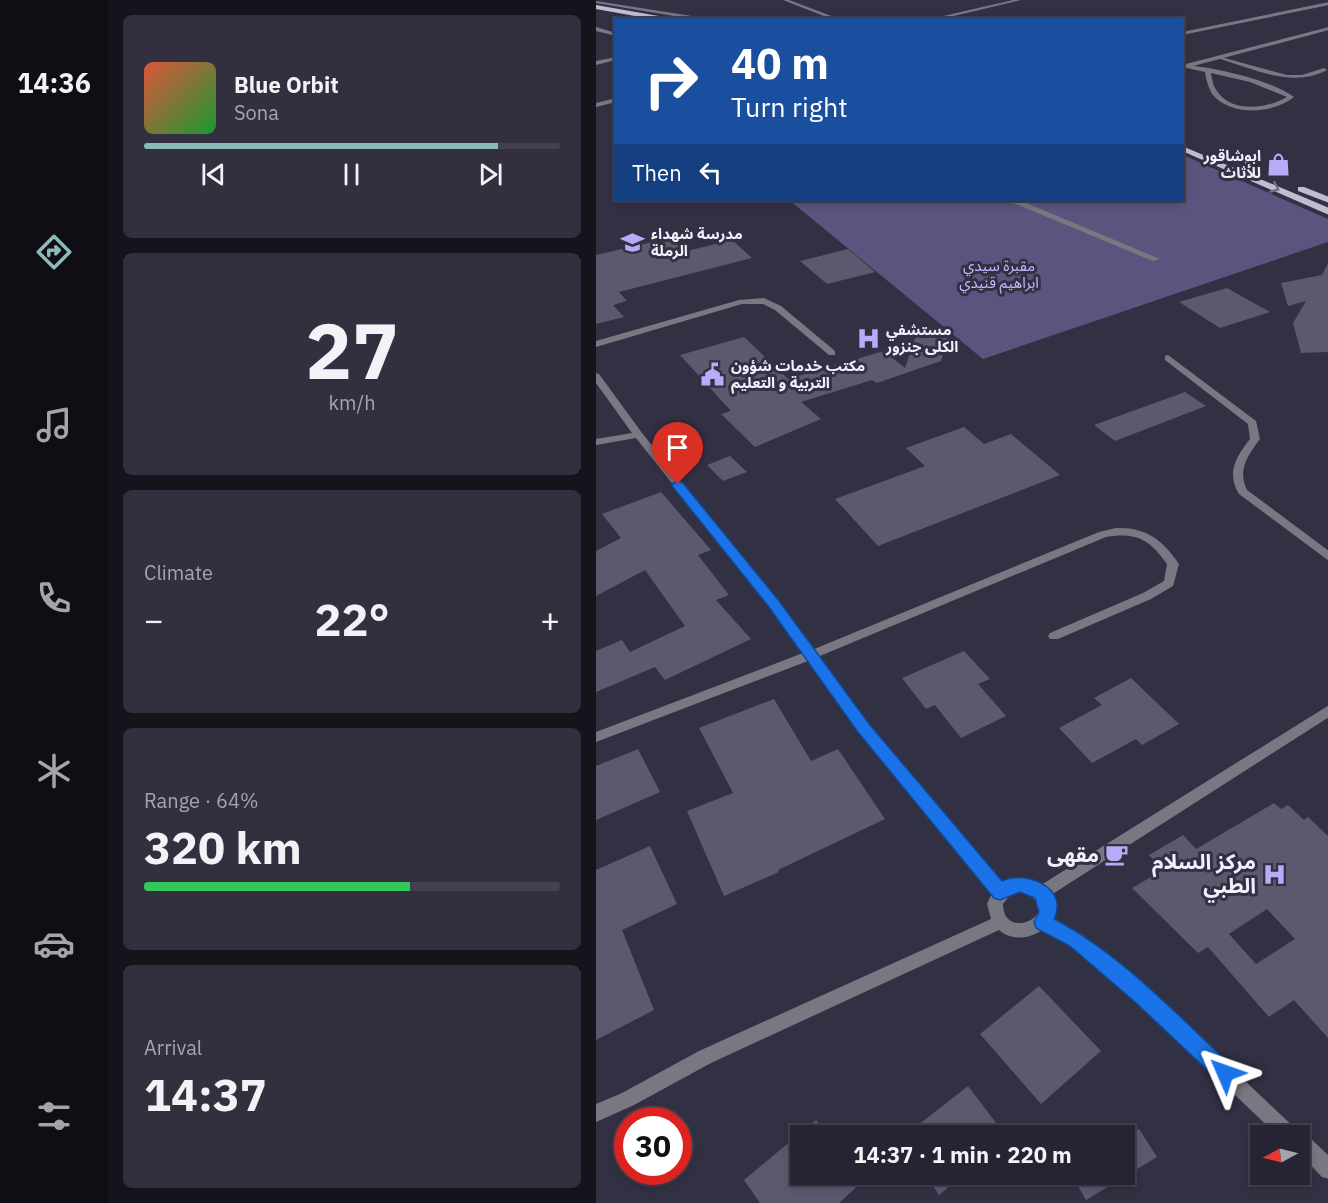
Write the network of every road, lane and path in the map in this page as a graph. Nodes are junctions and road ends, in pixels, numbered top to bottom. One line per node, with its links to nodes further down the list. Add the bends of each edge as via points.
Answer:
1 (785, 0): 11 (street)
2 (1019, 0): 12 (street)
3 (1328, 3): 17 (street)
4 (596, 4): 6 (main road); 10 (street)
5 (596, 12): 7 (main road)
6 (650, 16): 8 (street); 9 (main road)
7 (632, 18)
8 (642, 18)
9 (660, 18)
10 (697, 18)
11 (834, 18)
12 (937, 18)
13 (606, 26): 14 (street)
14 (596, 28): 16 (street)
15 (1328, 28): 18 (street)
16 (614, 34)
17 (1184, 34)
18 (1219, 57): 21 (street); 24 (street, via 1287,78)
19 (614, 58): 20 (street)
20 (596, 63)
21 (1184, 67)
22 (1184, 67): 23 (street)
23 (1207, 70): 23 (street, via 1259,83 1291,97 1259,109 1234,105 1215,93)
24 (1324, 70)
25 (614, 100): 26 (street)
26 (596, 105)
27 (614, 106): 28 (street)
28 (596, 111)
29 (1184, 142): 31 (main road)
30 (1184, 149): 35 (main road, one-way to 35)
31 (1286, 182)
32 (1297, 187): 33 (main road)
33 (1328, 200)
34 (1016, 201): 36 (street)
35 (1328, 213)
36 (1156, 259)
37 (596, 344): 38 (street, via 742,302 764,301)
38 (832, 353)
39 (1168, 358): 43 (street, via 1253,423 1255,439 1236,473 1243,492)
40 (596, 376): 41 (street)
41 (638, 435): 42 (street); 45 (street)
42 (596, 442)
43 (1328, 557)
44 (1054, 636): 45 (street, via 1169,583 1173,564 1161,546 1142,532 1119,530 1103,534)
45 (811, 655): 47 (street); 48 (street, via 864,728)
46 (1328, 710): 49 (street)
47 (596, 737)
48 (1000, 892): 49 (street, via 1020,884); 50 (street, via 995,902)
49 (1042, 893): 51 (street, via 1048,913)
50 (1001, 922): 51 (street, via 1022,931); 52 (street, via 705,1057)
51 (1043, 922): 53 (street, via 1077,940 1141,994)
52 (596, 1113)
53 (1280, 1125)
54 (1310, 1152): 55 (street)
55 (1328, 1170)

